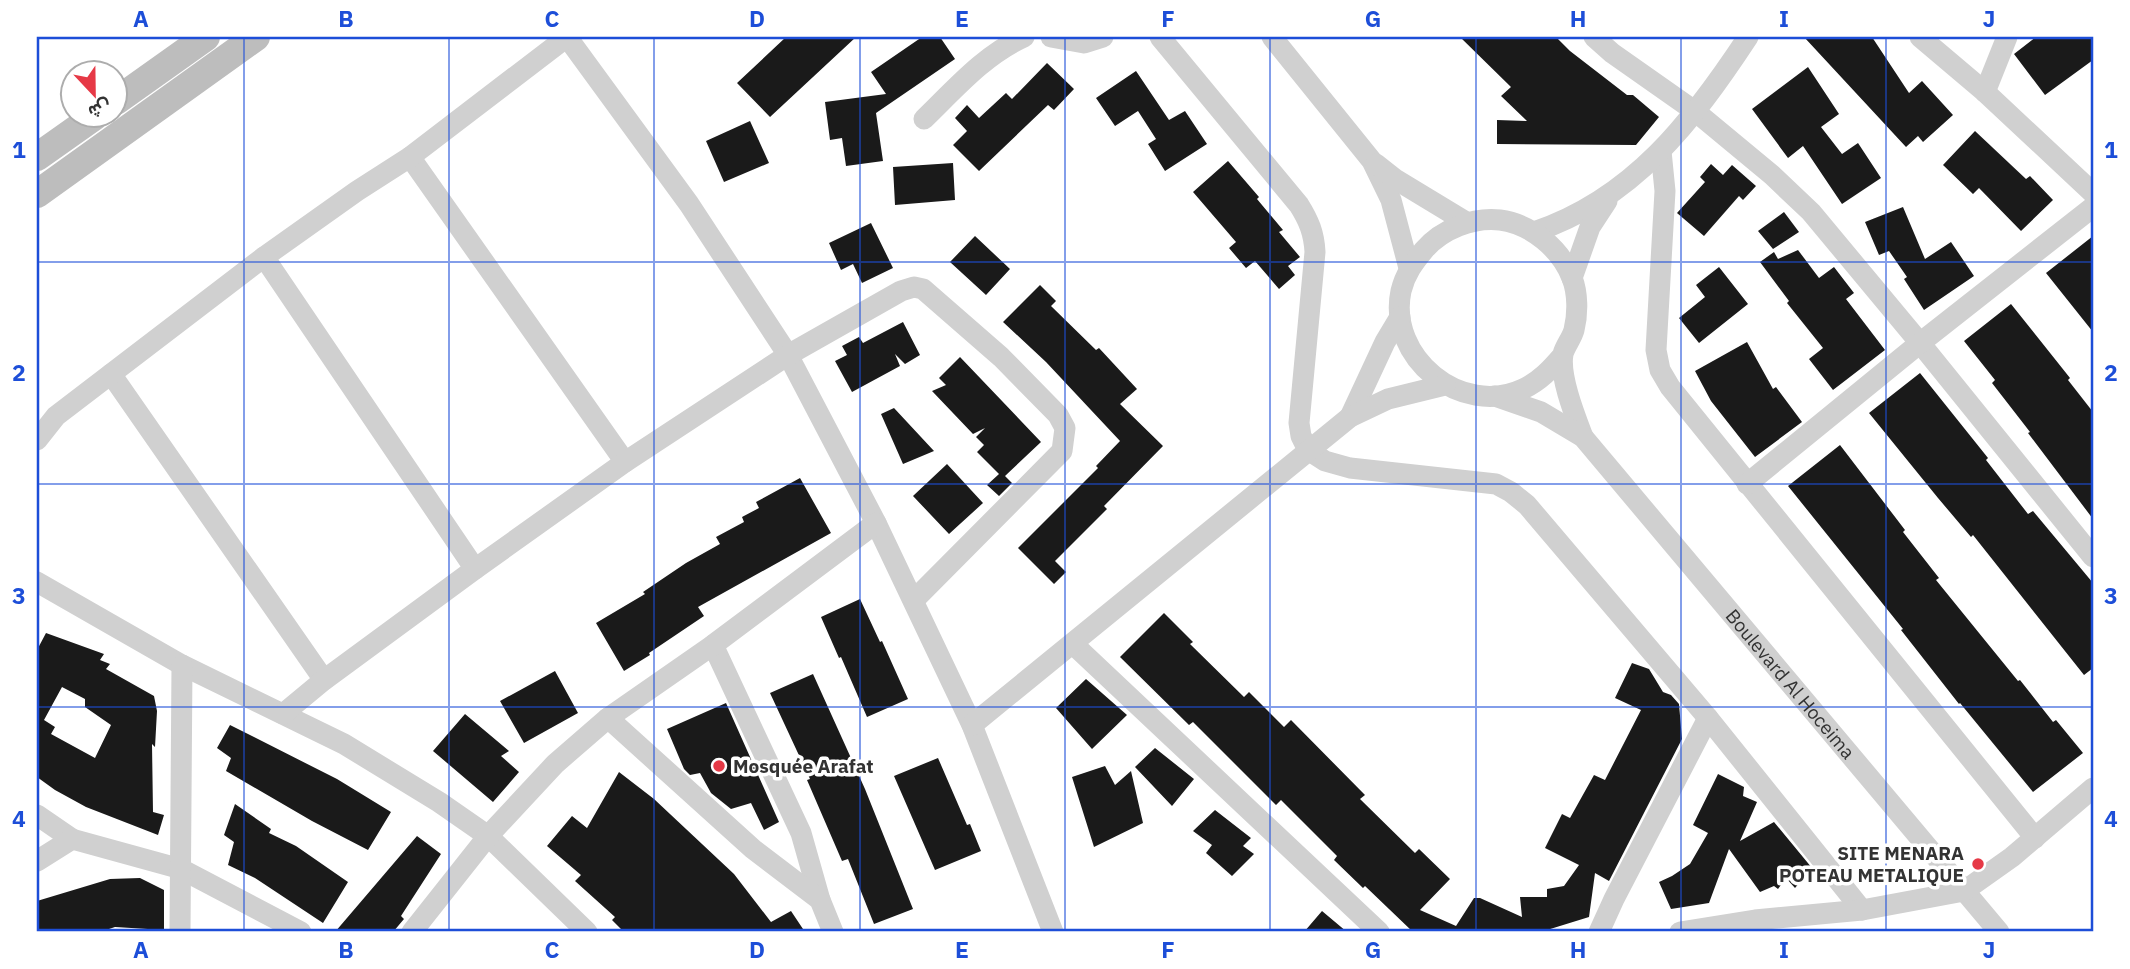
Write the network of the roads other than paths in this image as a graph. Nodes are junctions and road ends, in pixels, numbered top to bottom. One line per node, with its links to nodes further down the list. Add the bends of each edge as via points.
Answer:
1 (206, 37): 13 (main road)
2 (256, 37): 23 (main road)
3 (567, 37): 20 (street); 33 (street, via 689,204)
4 (1024, 37): 16 (street, via 978,66)
5 (1051, 37): 6 (street, via 1084,43)
6 (1103, 37)
7 (1160, 37): 41 (street, via 1299,205 1314,233 1299,423)
8 (1272, 37): 21 (street)
9 (1594, 37): 15 (street)
10 (1748, 37): 15 (street)
11 (1920, 37): 14 (street)
12 (2007, 37): 14 (street)
13 (130, 91)
14 (1985, 92): 22 (street)
15 (1696, 112): 18 (street); 32 (street, via 1811,212)
16 (924, 119)
17 (75, 130): 19 (main road)
18 (1661, 151): 24 (street); 43 (street, via 1665,191 1657,360 1670,387)
19 (37, 157)
20 (410, 157): 28 (street); 42 (street)
21 (1371, 161): 26 (street); 29 (street, via 1391,200)
22 (2093, 193)
23 (37, 194)
24 (1610, 196): 27 (street); 30 (street, via 1590,227)
25 (2093, 207): 32 (street)
26 (1466, 222): 27 (street, via 1501,220); 29 (street, via 1433,239)
27 (1534, 232): 30 (street, via 1557,251)
28 (264, 257): 35 (street); 46 (street)
29 (1409, 268): 31 (street, via 1401,292)
30 (1572, 278): 34 (street, via 1577,304 1574,330)
31 (1400, 317): 36 (street, via 1407,345 1423,368); 38 (street)
32 (1920, 343): 43 (street); 45 (street)
33 (788, 355): 42 (street); 44 (street); 48 (street, via 901,291 923,289 1001,357 1058,415 1065,428 1062,451)
34 (1563, 355): 37 (street, via 1545,375 1522,390); 39 (street, Boulevard Al Hoceima, via 1569,399)
35 (111, 374): 40 (street, via 56,416); 52 (street)
36 (1445, 385): 37 (street, via 1469,394); 38 (street, via 1388,399)
37 (1495, 396): 39 (street, Boulevard Al Hoceima, via 1541,412)
38 (1350, 417): 41 (street)
39 (1583, 437): 64 (street, Boulevard Al Hoceima)
40 (37, 440)
41 (1308, 450): 49 (street); 55 (street, via 1350,468 1496,484 1511,492)
42 (625, 462): 46 (street)
43 (1747, 484): 60 (street)
44 (876, 523): 48 (street); 50 (street)
45 (2093, 556)
46 (475, 569): 52 (street)
47 (37, 583): 51 (street)
48 (914, 600): 56 (street)
49 (1073, 643): 56 (street); 74 (street)
50 (713, 645): 54 (street); 65 (street, via 801,833)
51 (182, 665): 53 (street); 63 (street)
52 (324, 680): 53 (street)
53 (282, 714): 59 (street, via 344,744)
54 (608, 718): 59 (street, via 555,764); 65 (street, via 753,849)
55 (1709, 718): 66 (street); 75 (street)
56 (972, 725): 73 (street)
57 (2093, 788): 60 (street)
58 (37, 815): 61 (street)
59 (488, 836): 70 (street); 71 (street)
60 (2035, 838): 64 (street)
61 (72, 839): 62 (street); 63 (street)
62 (37, 861)
63 (181, 869): 68 (street); 69 (street)
64 (1964, 891): 66 (street); 77 (street, Boulevard Al Hoceima)
65 (820, 900): 72 (street)
66 (1861, 910): 67 (street)
67 (1748, 926): 76 (street)
68 (180, 932)
69 (301, 932)
70 (412, 932)
71 (587, 932)
72 (833, 932)
73 (1053, 932)
74 (1379, 932)
75 (1599, 932)
76 (1680, 932)
77 (1999, 932)

